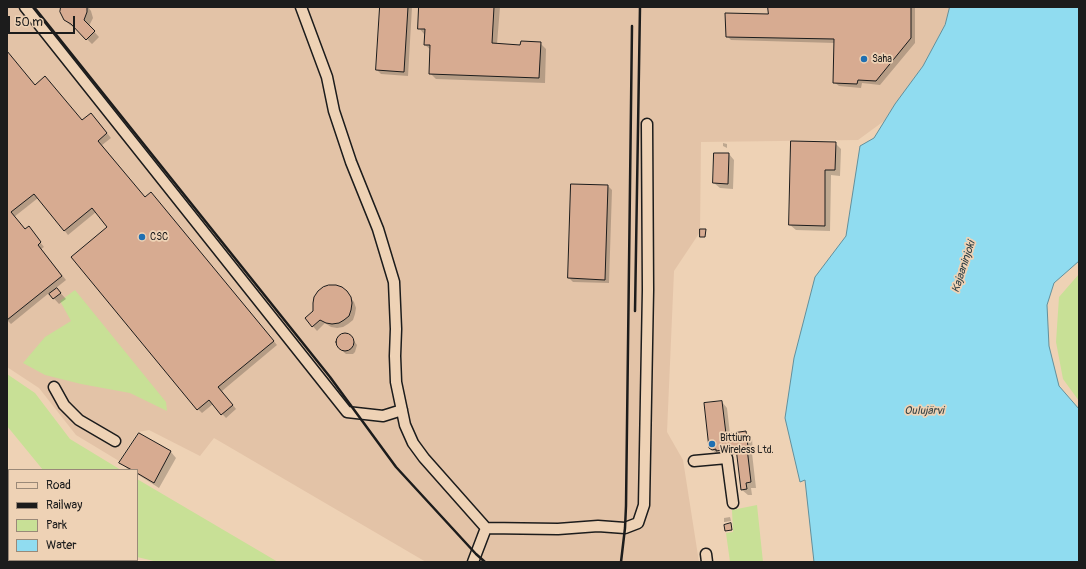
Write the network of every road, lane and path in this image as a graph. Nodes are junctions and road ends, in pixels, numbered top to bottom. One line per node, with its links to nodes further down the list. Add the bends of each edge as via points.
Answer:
1 (25, 7): 5 (street, via 347,412 383,416)
2 (301, 7): 5 (street, via 327,77 334,111 351,162 378,230 394,282 396,382)
3 (647, 124): 9 (street, via 648,290 644,505 638,523 625,528)
4 (54, 387): 6 (street, via 64,405 79,420)
5 (402, 410): 9 (street, via 405,425 424,458)
6 (115, 441)
7 (694, 461): 8 (street, via 727,458)
8 (733, 503)
9 (486, 528): 10 (street)
10 (473, 562)

